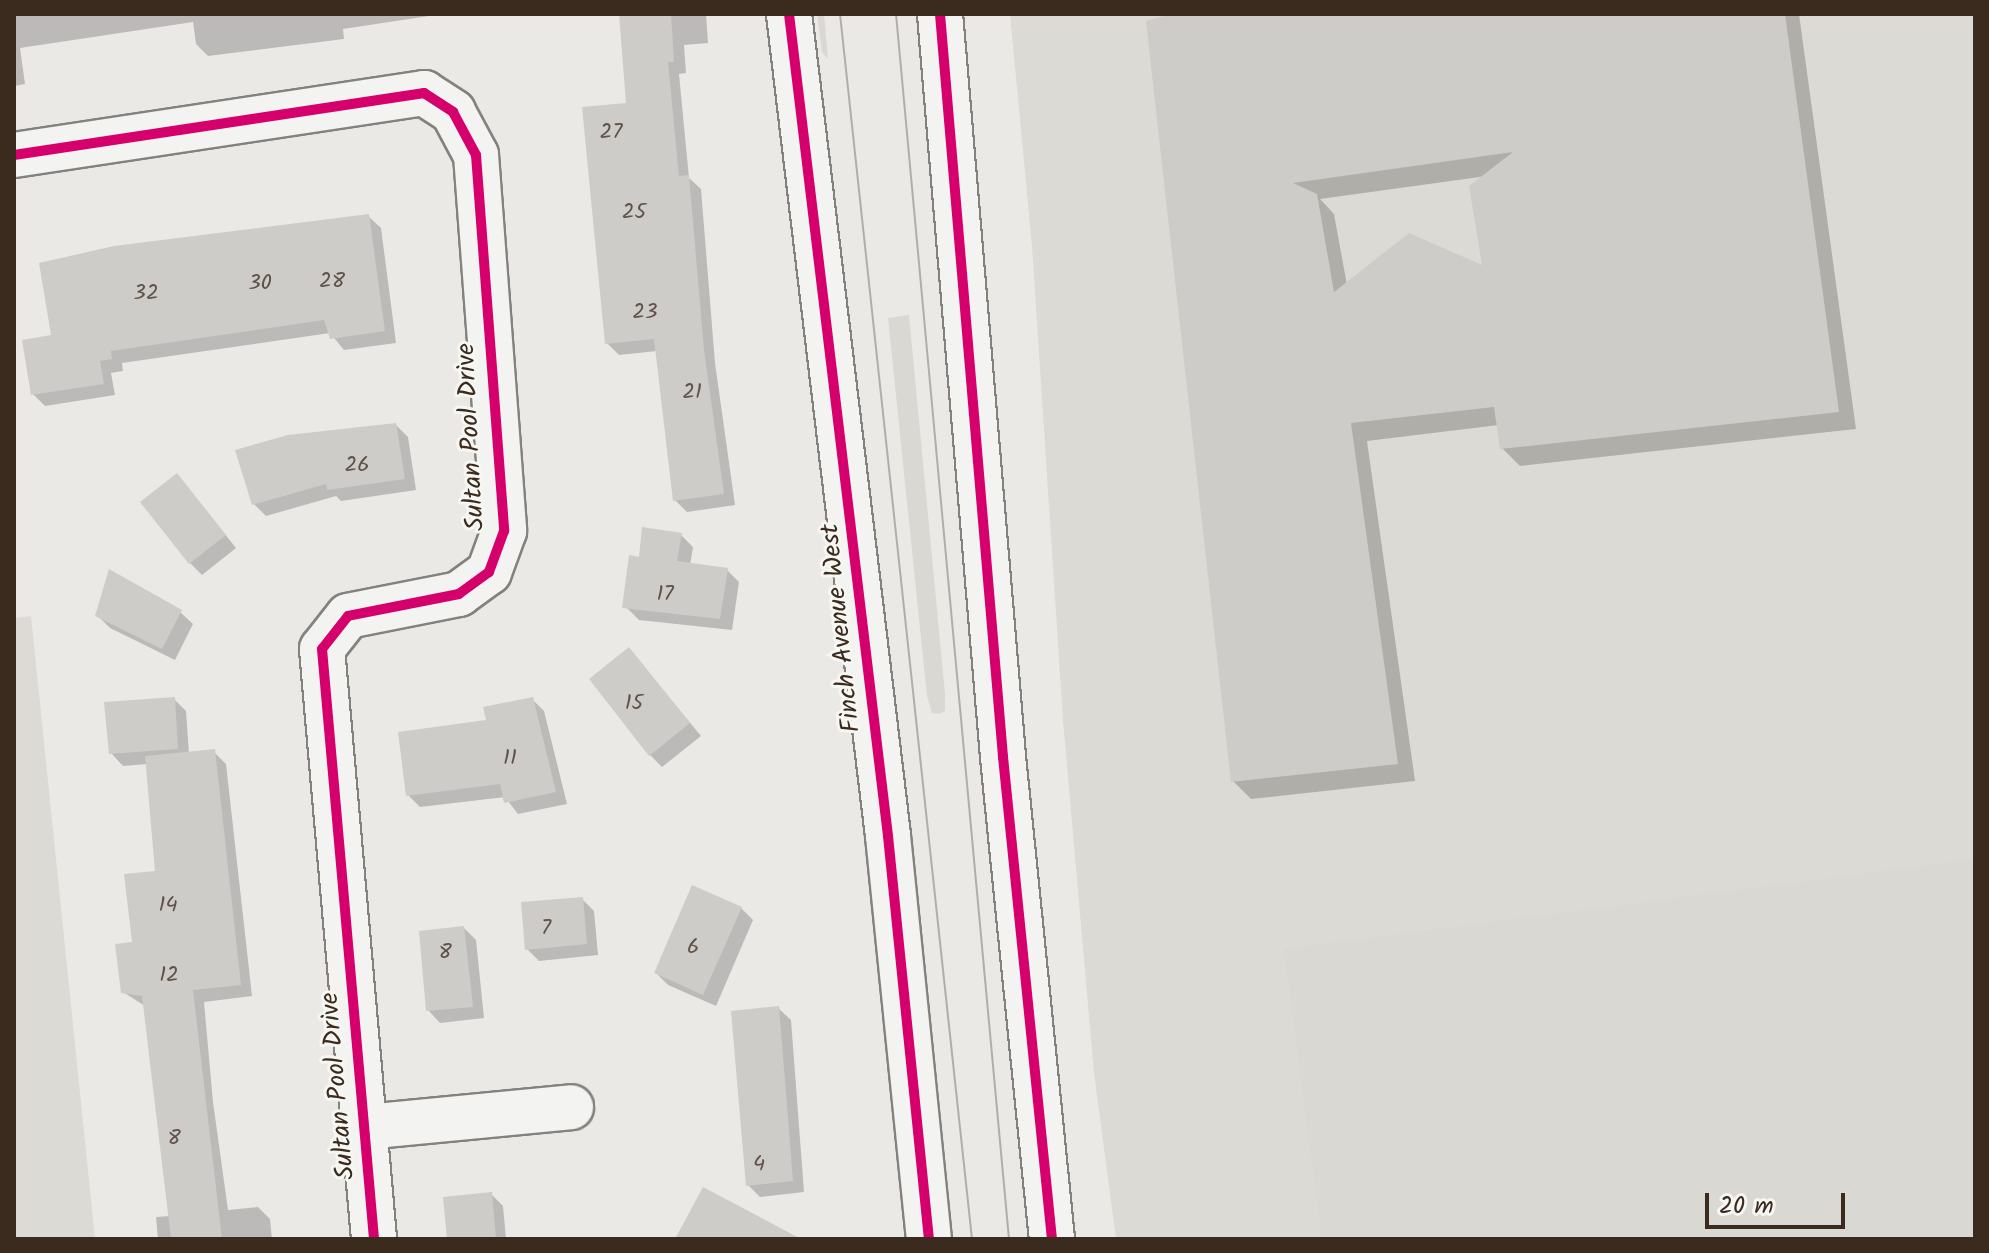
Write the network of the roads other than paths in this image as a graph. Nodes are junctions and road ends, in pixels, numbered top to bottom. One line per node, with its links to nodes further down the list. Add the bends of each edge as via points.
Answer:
1 (789, 14): 7 (main road, Finch Avenue West, via 884,805)
2 (940, 14): 8 (main road, via 1002,742)
3 (14, 155): 5 (main road, Sultan Pool Drive, via 424,93 453,112 476,155 504,531 489,572 459,594 348,616 322,649)
4 (571, 1107): 5 (main road)
5 (365, 1127): 6 (main road, Sultan Pool Drive)
6 (374, 1239)
7 (929, 1239)
8 (1052, 1239)

